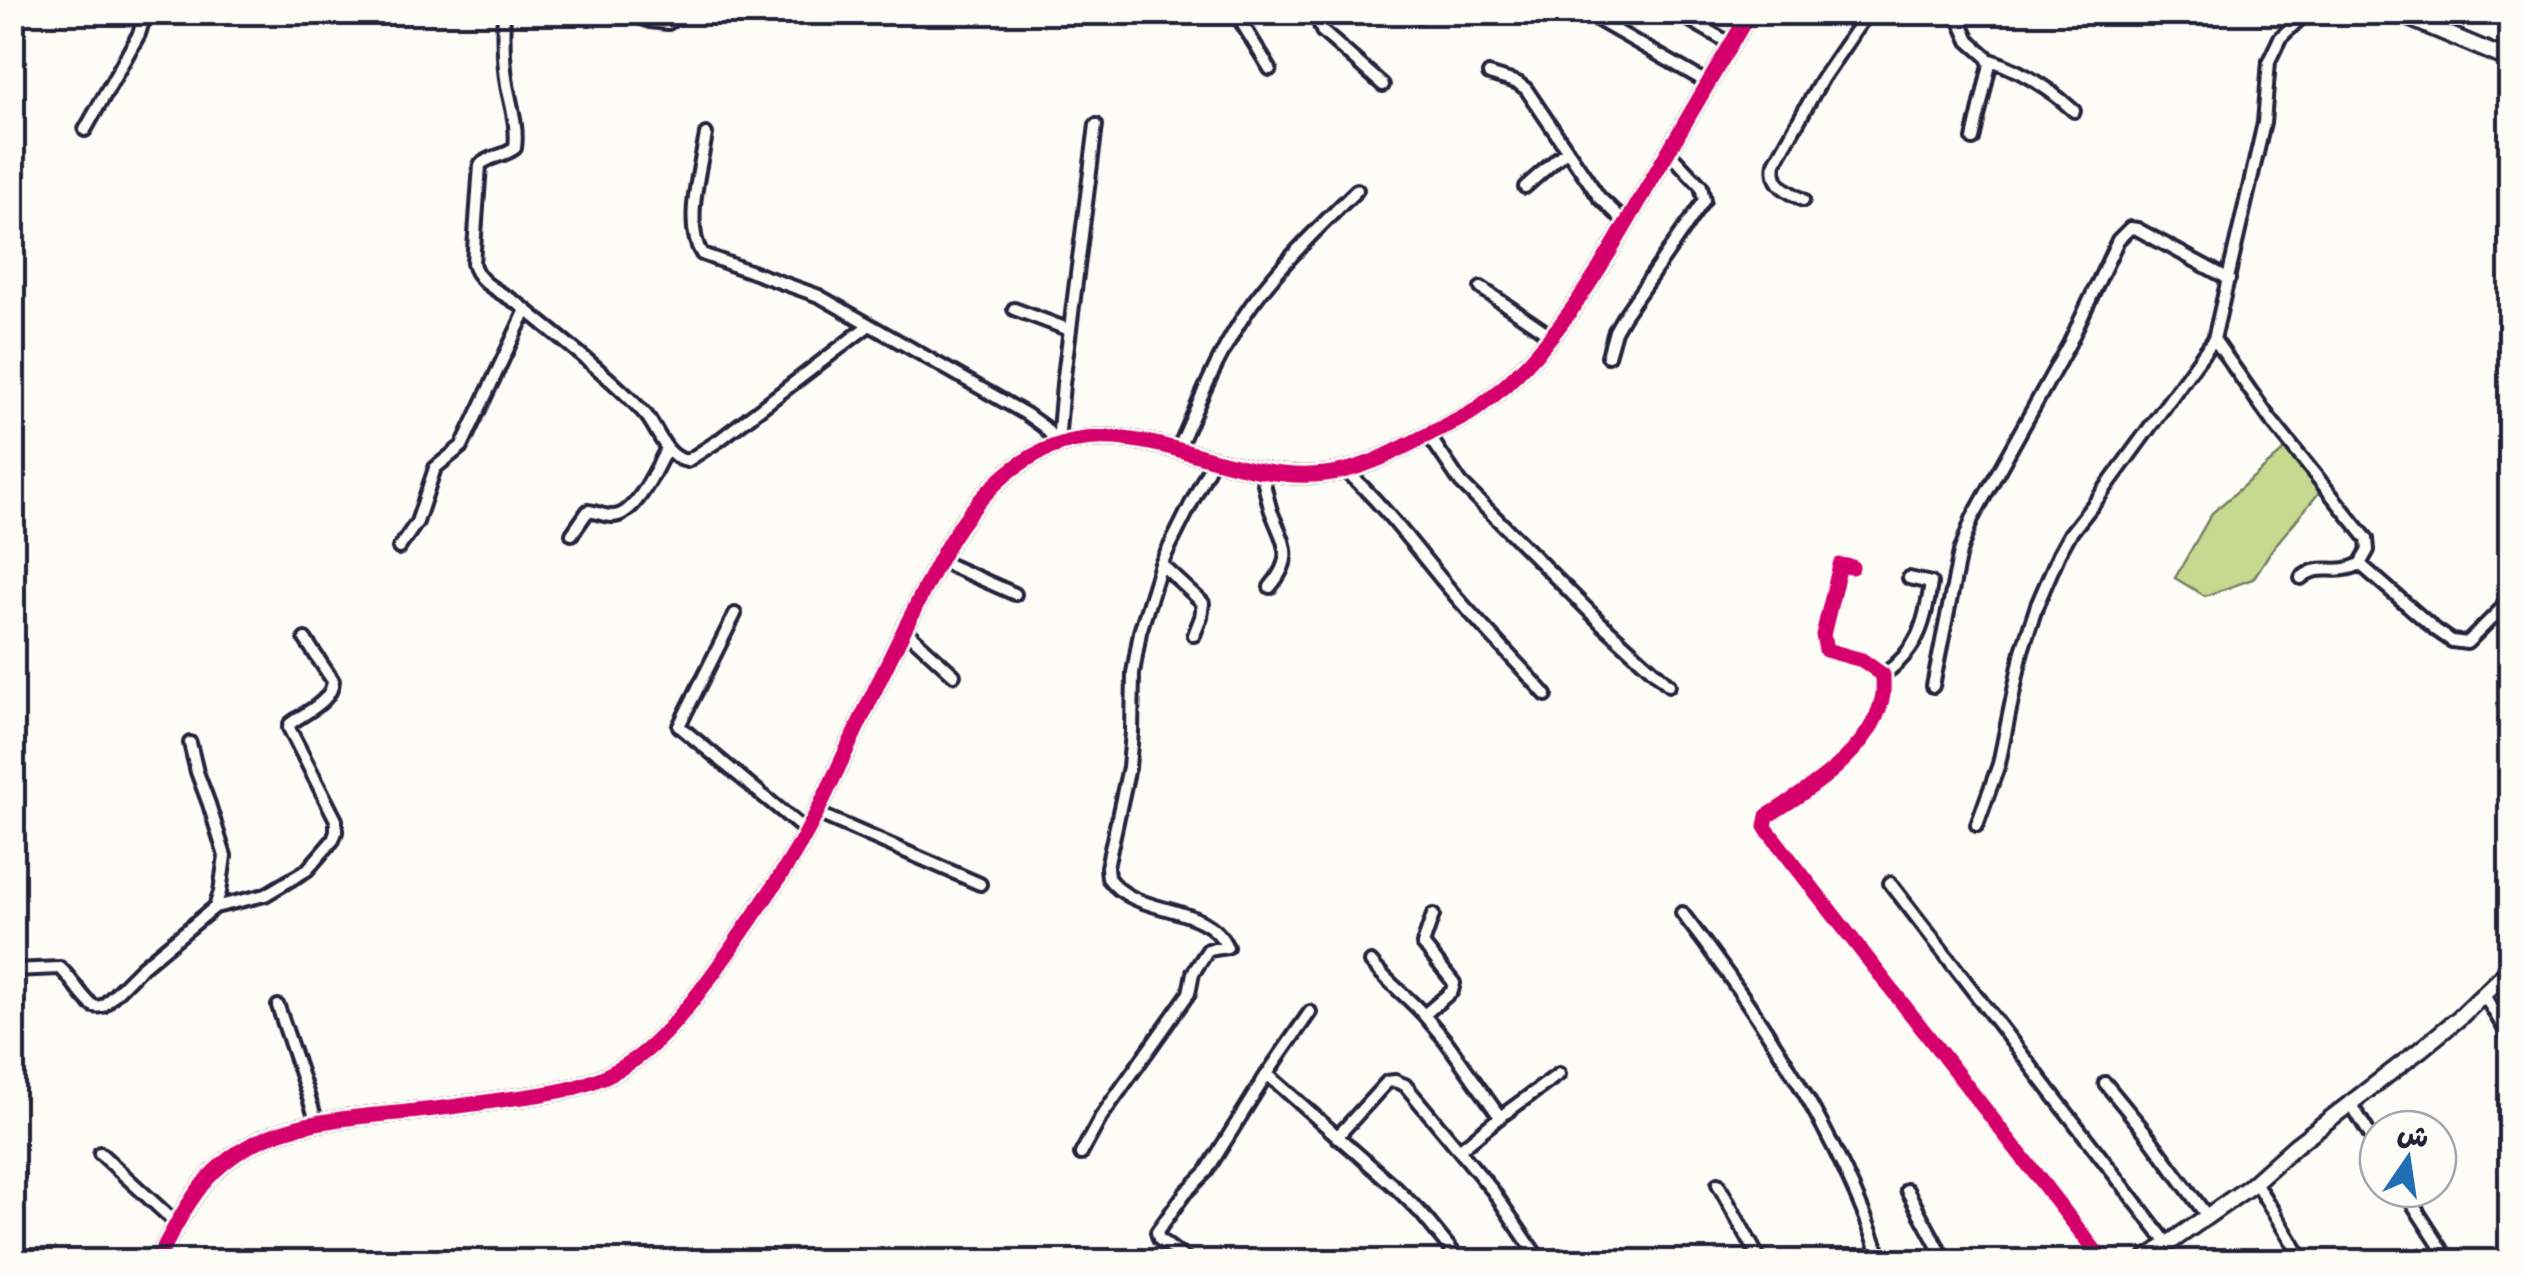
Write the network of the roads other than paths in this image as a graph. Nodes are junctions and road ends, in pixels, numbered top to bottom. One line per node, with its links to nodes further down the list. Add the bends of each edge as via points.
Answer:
1 (146, 12): 23 (street)
2 (504, 12): 35 (street, via 506,82 517,134 508,154 480,165 473,262 482,282)
3 (626, 12): 4 (street, via 668,24)
4 (679, 12)
5 (1236, 12): 17 (street)
6 (1320, 12): 20 (street, via 1322,31)
7 (1584, 12): 19 (street)
8 (1676, 12): 14 (street)
9 (1750, 12): 14 (street)
10 (1868, 12): 30 (street, via 1775,163 1780,186)
11 (1956, 12): 15 (street, via 1969,41)
12 (2307, 12): 32 (street, via 2268,61 2264,123)
13 (2395, 12): 16 (street)
14 (1731, 44): 19 (street)
15 (1988, 59): 21 (street, via 2040,83); 25 (street)
16 (2510, 60)
17 (1270, 69)
18 (1489, 74): 26 (street, via 1526,89)
19 (1708, 84): 27 (street)
20 (1383, 85)
21 (2074, 111)
22 (1096, 125): 37 (street)
23 (85, 130)
24 (706, 134): 36 (street, via 694,207 702,254 819,296)
25 (1973, 139)
26 (1567, 150): 28 (street); 31 (street, via 1599,197)
27 (1668, 151): 31 (street); 40 (street, via 1701,186 1704,200 1623,317)
28 (1525, 187)
29 (1357, 190): 44 (street, via 1252,305 1208,379)
30 (1803, 200)
31 (1626, 222): 38 (street, via 1588,288)
32 (2229, 280): 39 (street); 66 (street, via 2138,229 2118,240 1972,519)
33 (1481, 288): 38 (street)
34 (1014, 309): 37 (street)
35 (526, 310): 43 (street, via 627,395); 49 (street, via 462,446 436,468 417,522)
36 (868, 326): 42 (street, via 1026,414); 43 (street, via 698,456 678,459)
37 (1070, 330): 42 (street)
38 (1550, 335): 41 (street, via 1475,411)
39 (2214, 339): 52 (street, via 2367,539); 70 (street, via 2059,554 2022,651 1995,780)
40 (1608, 356)
41 (1428, 434): 47 (street); 65 (street, via 1461,483)
42 (1058, 443): 44 (street, via 1106,438); 50 (street, via 1005,475 966,516)
43 (667, 448): 48 (street, via 628,510 610,516 588,512)
44 (1178, 450): 45 (street)
45 (1214, 458): 46 (street); 51 (street)
46 (1261, 470): 47 (street); 56 (street, via 1286,545 1284,571)
47 (1346, 471): 67 (street)
48 (572, 534)
49 (399, 548)
50 (938, 560): 57 (street); 60 (street)
51 (1161, 564): 61 (street, via 1203,603); 95 (street, via 1140,632 1128,767 1108,878 1124,894 1203,922 1227,947 1208,950 1189,993)
52 (2360, 564): 55 (street, via 2341,571 2316,568); 58 (street, via 2460,643 2473,640)
53 (1852, 567): 64 (street, via 1840,565 1826,650 1862,660)
54 (1909, 578): 64 (street, via 1931,583 1919,637)
55 (2301, 578)
56 (1270, 587)
57 (1015, 594)
58 (2510, 594)
59 (735, 614): 71 (street, via 679,726)
60 (904, 629): 63 (street); 69 (street)
61 (1194, 635)
62 (305, 639): 74 (street, via 334,689 289,728 336,820 334,840 307,870 265,895)
63 (954, 675)
64 (1882, 675): 110 (street, via 1883,698 1849,756 1767,816 1765,827)
65 (1669, 685)
66 (1934, 686)
67 (1546, 695)
68 (190, 743): 74 (street, via 224,856)
69 (817, 813): 71 (street); 73 (street)
70 (1977, 825)
71 (807, 832): 91 (street, via 710,979 641,1056 611,1075 559,1092)
72 (1890, 883): 102 (street)
73 (980, 884)
74 (215, 906): 79 (street, via 103,1006 94,1006 60,968)
75 (1682, 913): 108 (street, via 1796,1080)
76 (1433, 915): 83 (street, via 1423,944 1454,983)
77 (1370, 962): 83 (street)
78 (2510, 969): 80 (street)
79 (12, 970)
80 (2484, 995): 84 (street); 88 (street)
81 (278, 1006): 91 (street)
82 (1310, 1012): 85 (street)
83 (1424, 1015): 90 (street)
84 (2510, 1038)
85 (1267, 1074): 92 (street); 104 (street, via 1206,1172 1157,1232)
86 (1559, 1074): 90 (street)
87 (2105, 1083): 100 (street)
88 (2350, 1102): 89 (street); 96 (street)
89 (2358, 1115)
90 (1500, 1117): 93 (street)
91 (317, 1122): 101 (street, via 243,1149 202,1185)
92 (1337, 1137): 93 (street, via 1378,1090 1395,1082 1410,1090); 105 (street, via 1409,1201)
93 (1459, 1150): 106 (street)
94 (100, 1153): 101 (street)
95 (1081, 1154)
96 (2255, 1182): 100 (street); 112 (street)
97 (1718, 1184): 107 (street)
98 (1907, 1190): 109 (street)
99 (2416, 1209): 113 (street)
100 (2207, 1216): 102 (street)
101 (177, 1224): 103 (street)
102 (2168, 1243): 111 (street)
103 (156, 1262)
104 (1189, 1262)
105 (1461, 1262)
106 (1541, 1262)
107 (1762, 1262)
108 (1882, 1262)
109 (1946, 1262)
110 (2104, 1262)
111 (2142, 1262)
112 (2304, 1262)
113 (2450, 1262)

